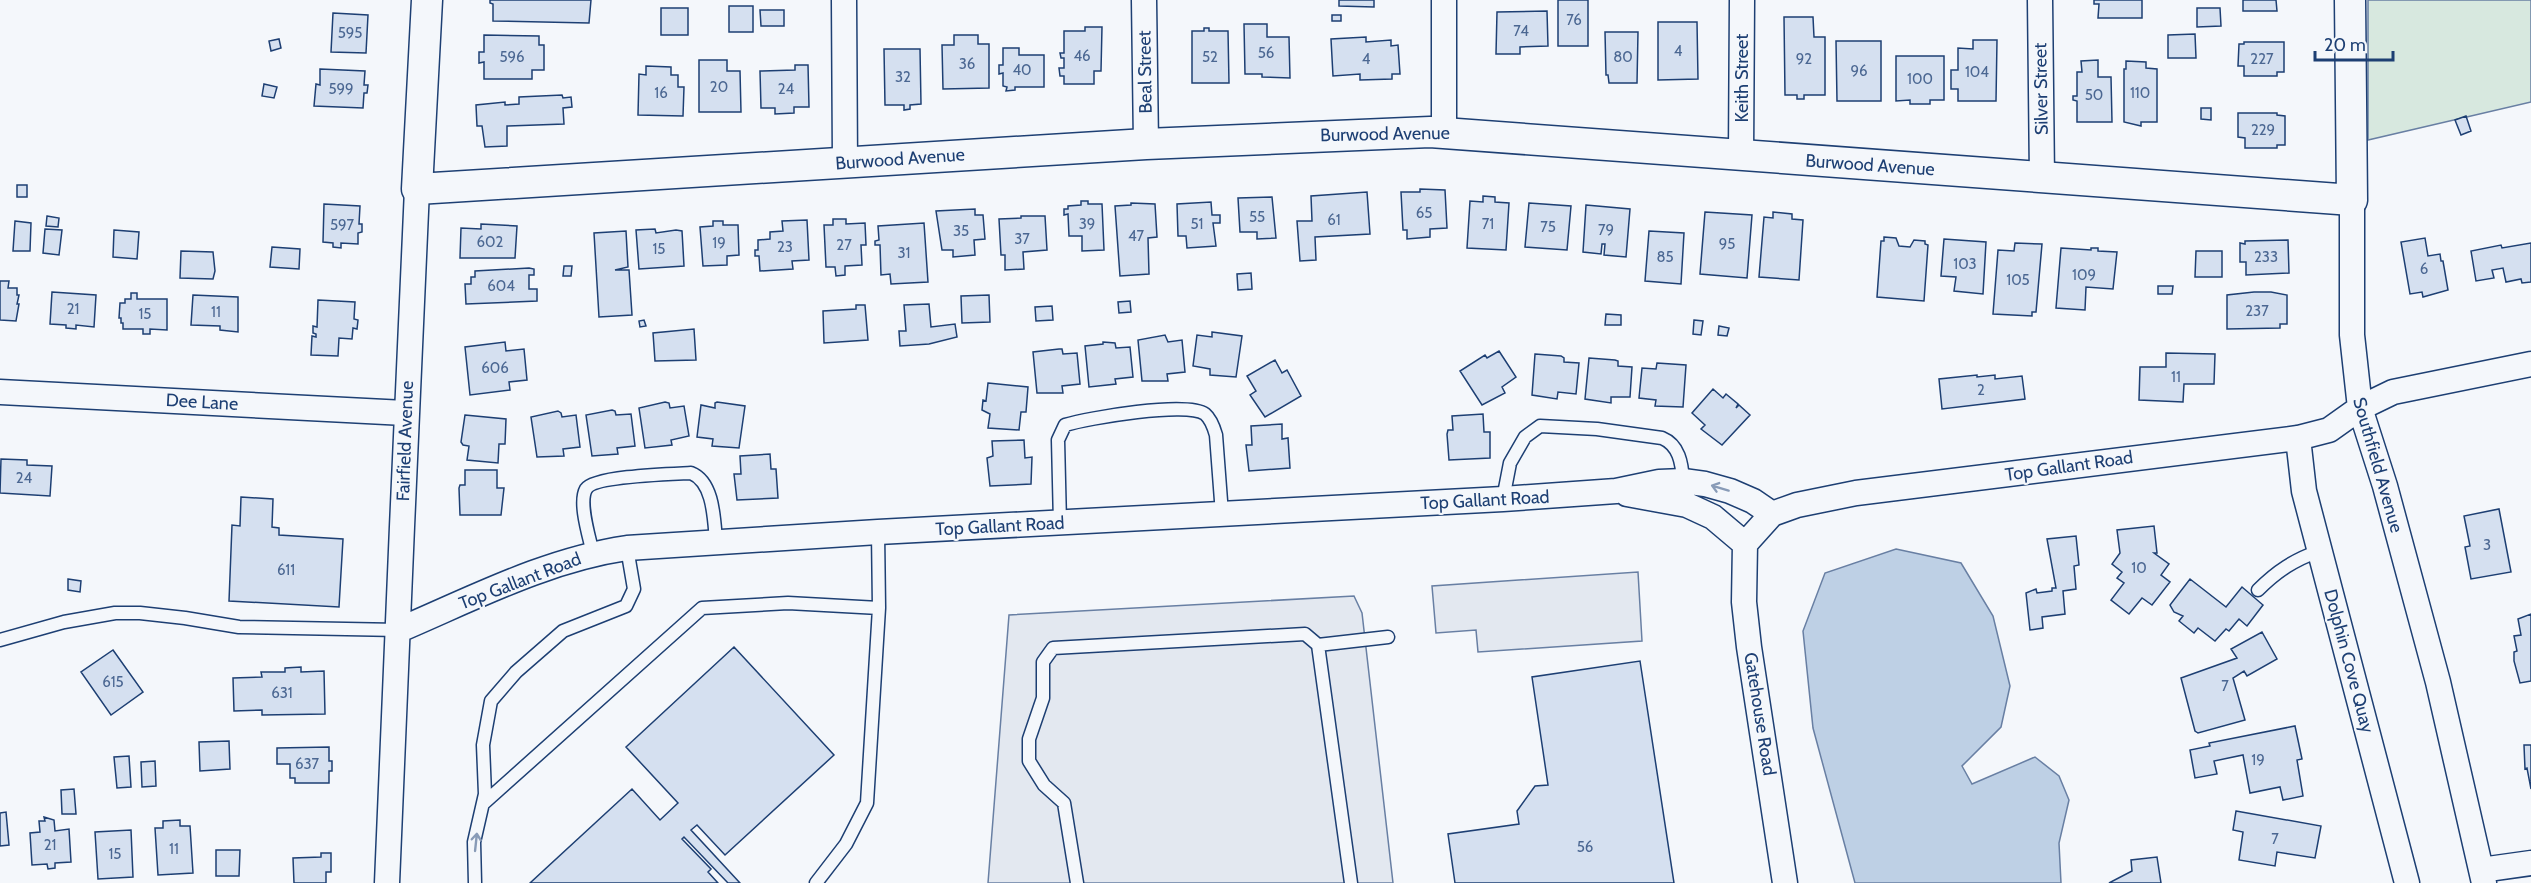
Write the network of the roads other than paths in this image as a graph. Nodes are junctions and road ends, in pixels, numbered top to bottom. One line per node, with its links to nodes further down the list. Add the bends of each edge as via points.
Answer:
1 (427, 0): 13 (street, Fairfield Avenue)
2 (844, 0): 11 (street)
3 (1144, 0): 9 (street, Beal Street)
4 (1444, 0): 8 (street)
5 (1742, 0): 10 (street, Keith Street)
6 (2040, 0): 12 (street, Silver Street)
7 (2350, 0): 14 (street, Southfield Avenue)
8 (1444, 132): 9 (street, Burwood Avenue); 10 (street, Burwood Avenue)
9 (1146, 144): 11 (street, Burwood Avenue)
10 (1741, 155): 12 (street, Burwood Avenue)
11 (845, 163): 13 (street, Burwood Avenue)
12 (2042, 178): 14 (street, Burwood Avenue)
13 (417, 189): 18 (street, Fairfield Avenue)
14 (2352, 200): 17 (street, Southfield Avenue, via 2352,335)
15 (2531, 364): 17 (street, Top Gallant Road, via 2393,392)
16 (0, 392): 18 (street, Dee Lane)
17 (2360, 408): 19 (street, Top Gallant Road, via 2329,430); 40 (street, Southfield Avenue, via 2434,671)
18 (405, 413): 34 (street, Fairfield Avenue)
19 (2298, 438): 24 (street, Top Gallant Road, via 1856,493); 30 (street, Dolphin Cove Quay, via 2304,491)
20 (1683, 481): 21 (street, Top Gallant Road); 22 (lane, via 1677,451 1672,442 1662,438 1539,426 1525,437 1510,463); 24 (street, Top Gallant Road, one-way to 20, via 1730,491)
21 (1616, 491): 22 (street, Top Gallant Road); 28 (street, Top Gallant Road, via 1687,505 1713,517)
22 (1503, 499): 23 (street, Top Gallant Road)
23 (1222, 514): 25 (street, Top Gallant Road); 25 (lane, via 1212,424 1205,414 1179,407 1065,425 1058,440)
24 (1772, 514): 28 (street, Top Gallant Road)
25 (1060, 523): 26 (street, Top Gallant Road)
26 (878, 532): 27 (street, Top Gallant Road); 33 (lane)
27 (716, 541): 29 (street, Top Gallant Road); 31 (lane, via 710,499 697,476 691,473 633,477 596,481 586,488 583,499)
28 (1745, 544): 46 (street, Gatehouse Road, via 1744,602 1749,647)
29 (627, 548): 31 (street, Top Gallant Road); 38 (lane, via 634,589 626,606 563,631 516,672 491,701 483,746)
30 (2319, 551): 32 (lane, via 2286,566); 47 (street, Dolphin Cove Quay)
31 (593, 554): 34 (street, Top Gallant Road, via 526,575)
32 (2258, 590)
33 (879, 608): 38 (lane, via 788,603 702,608); 43 (lane, via 867,803 846,844)
34 (399, 630): 36 (lane, via 239,627 115,613); 41 (street, Fairfield Avenue)
35 (1388, 637): 37 (lane)
36 (0, 640)
37 (1318, 645): 44 (lane, via 1305,634 1053,648 1043,662 1043,698 1029,739 1029,761 1044,784 1065,802); 45 (lane)
38 (484, 803): 42 (lane, one-way to 38, via 474,842)
39 (2531, 863): 40 (street)
40 (2483, 877)
41 (387, 883)
42 (475, 883)
43 (816, 883)
44 (1077, 883)
45 (1351, 883)
46 (1785, 883)
47 (2407, 883)

